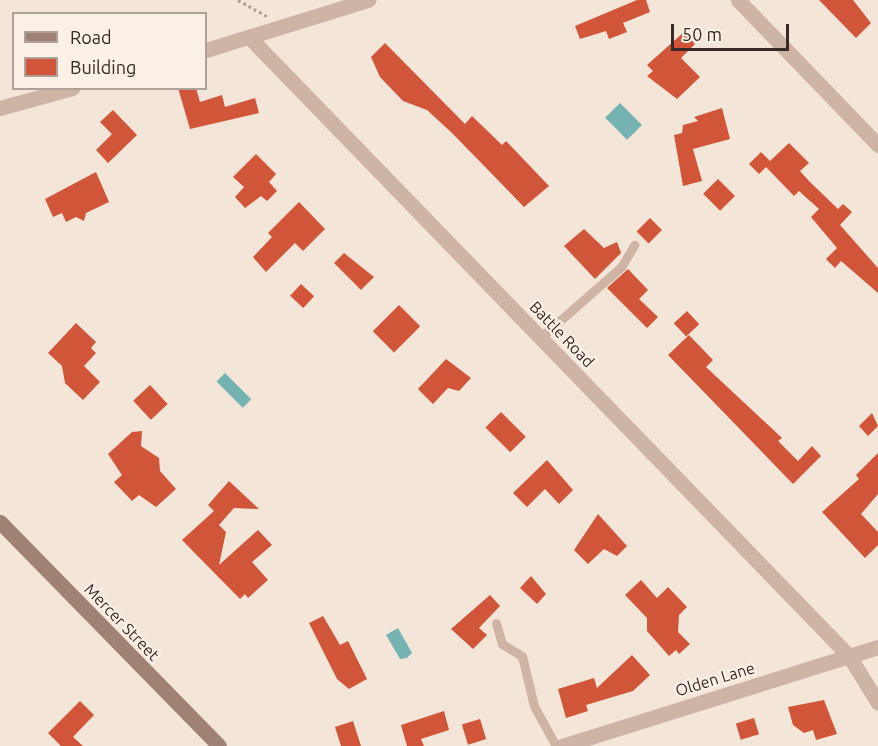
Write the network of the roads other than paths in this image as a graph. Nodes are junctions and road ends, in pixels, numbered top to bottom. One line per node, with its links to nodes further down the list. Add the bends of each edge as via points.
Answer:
1 (368, 0): 3 (street)
2 (738, 0): 7 (street)
3 (249, 37): 4 (street); 9 (street, Battle Road)
4 (207, 50)
5 (65, 90): 6 (street)
6 (0, 108)
7 (878, 145)
8 (634, 245): 9 (lane, via 621,267)
9 (540, 338): 13 (street, Battle Road)
10 (0, 522): 15 (main road, Mercer Street)
11 (496, 623): 16 (lane, via 501,644 522,656 534,706)
12 (878, 647): 13 (street, Olden Lane)
13 (849, 656): 14 (street, Battle Road); 17 (street, Olden Lane)
14 (878, 703)
15 (219, 746)
16 (556, 746)
17 (562, 746)

